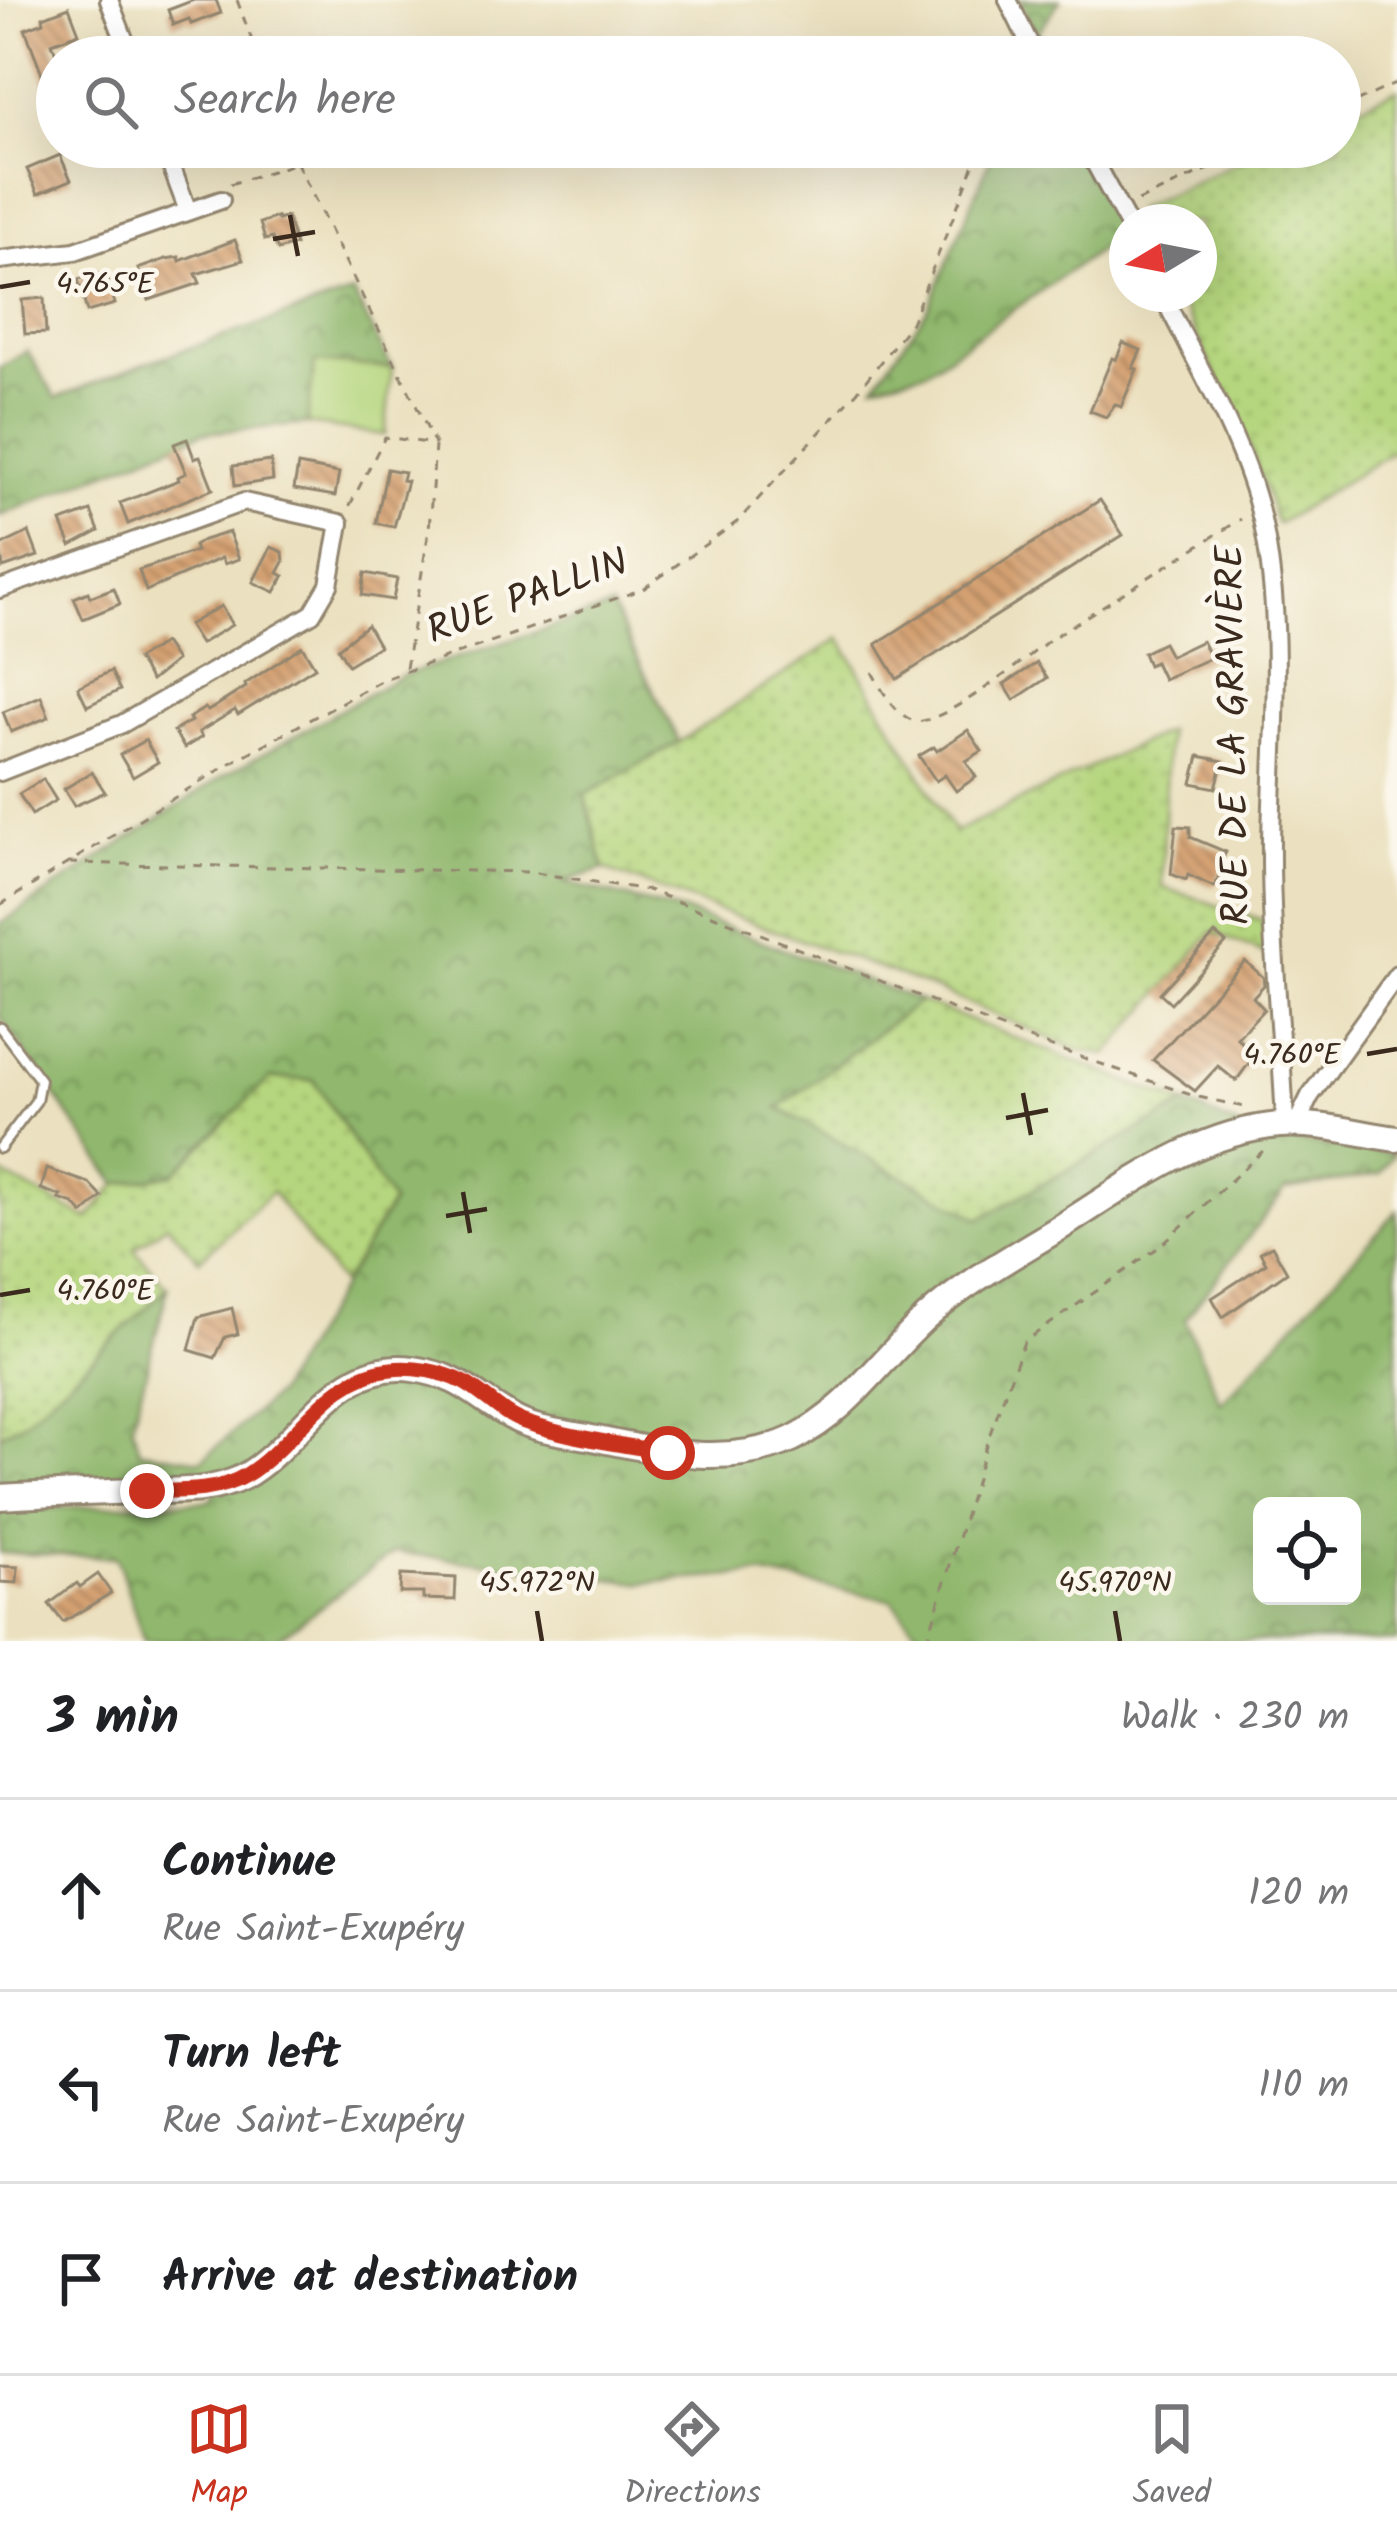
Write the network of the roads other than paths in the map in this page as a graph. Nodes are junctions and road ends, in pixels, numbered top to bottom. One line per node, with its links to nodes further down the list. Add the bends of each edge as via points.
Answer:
1 (109, 0): 3 (street)
2 (1008, 0): 4 (street)
3 (122, 36)
4 (1026, 36)
5 (172, 168): 9 (street)
6 (1098, 168): 8 (street)
7 (221, 200): 9 (street)
8 (1119, 204)
9 (188, 211): 10 (street, via 75,250)
10 (0, 260)
11 (1171, 312): 16 (street, RUE DE LA GRAVIÈRE, via 1261,515 1275,682 1273,929)
12 (0, 590): 13 (street, via 244,502 340,523 329,585 312,614 122,724)
13 (0, 772)
14 (1397, 975): 16 (street)
15 (0, 1028): 18 (lane, via 40,1080 36,1101)
16 (1291, 1124): 17 (street); 19 (street, via 1182,1152 971,1281 826,1419 760,1450 668,1453 559,1432 518,1420 460,1381 387,1369 334,1393 272,1455 222,1485)
17 (1397, 1139)
18 (0, 1148)
19 (0, 1497)

